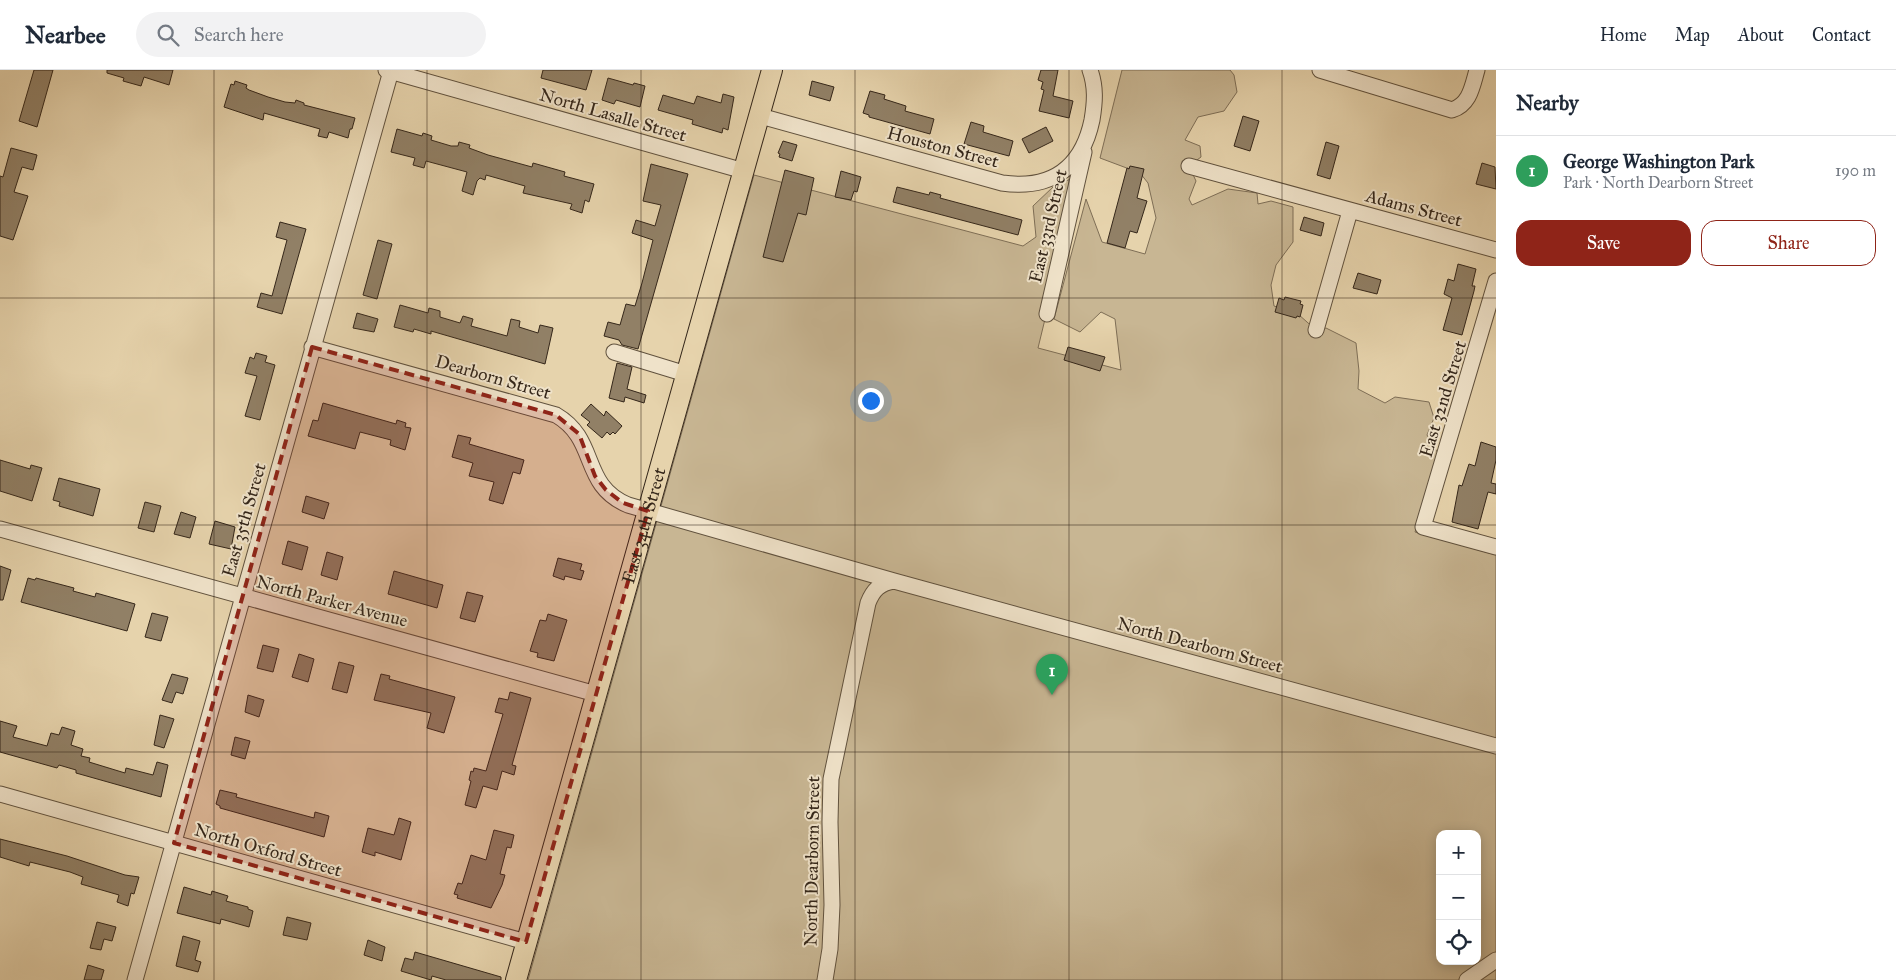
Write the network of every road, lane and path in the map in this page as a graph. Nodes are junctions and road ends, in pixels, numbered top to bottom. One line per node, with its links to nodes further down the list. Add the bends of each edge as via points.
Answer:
1 (772, 70): 6 (main road, East 34th Street)
2 (1090, 70): 7 (street, Houston Street, via 1095,102)
3 (1320, 70): 4 (street, via 1452,110 1462,106 1468,97)
4 (1477, 70)
5 (388, 71): 9 (street, North Lasalle Street); 15 (street, East 35th Street)
6 (760, 116): 7 (street, Houston Street, via 1011,184 1030,184 1060,174 1078,158); 9 (main road, East 34th Street)
7 (1085, 146): 13 (street, East 33rd Street)
8 (1189, 166): 10 (street, Adams Street)
9 (744, 171): 17 (main road, East 34th Street)
10 (1350, 211): 11 (street, Adams Street); 14 (street)
11 (1496, 250)
12 (1496, 282): 20 (street, East 32nd Street, via 1423,527)
13 (1047, 314)
14 (1316, 330)
15 (312, 346): 18 (street, Dearborn Street, via 556,415 579,434 596,476 606,490 623,503); 22 (street, East 35th Street)
16 (614, 352): 17 (street)
17 (686, 374): 18 (main road, East 34th Street)
18 (648, 511): 21 (street, North Dearborn Street); 23 (main road, East 34th Street)
19 (0, 529): 22 (street, North Parker Avenue)
20 (1496, 547)
21 (894, 581): 24 (street, North Dearborn Street); 31 (street, North Dearborn Street, via 877,588 870,597 831,779 832,905)
22 (243, 596): 23 (street, North Parker Avenue); 26 (street, East 35th Street)
23 (596, 694): 27 (main road, East 34th Street)
24 (1496, 746)
25 (0, 794): 26 (street, North Oxford Street)
26 (174, 843): 27 (street, North Oxford Street); 29 (street, East 35th Street)
27 (526, 942): 30 (main road, East 34th Street)
28 (1496, 960): 32 (street)
29 (135, 980)
30 (516, 980)
31 (825, 980)
32 (1467, 980)

